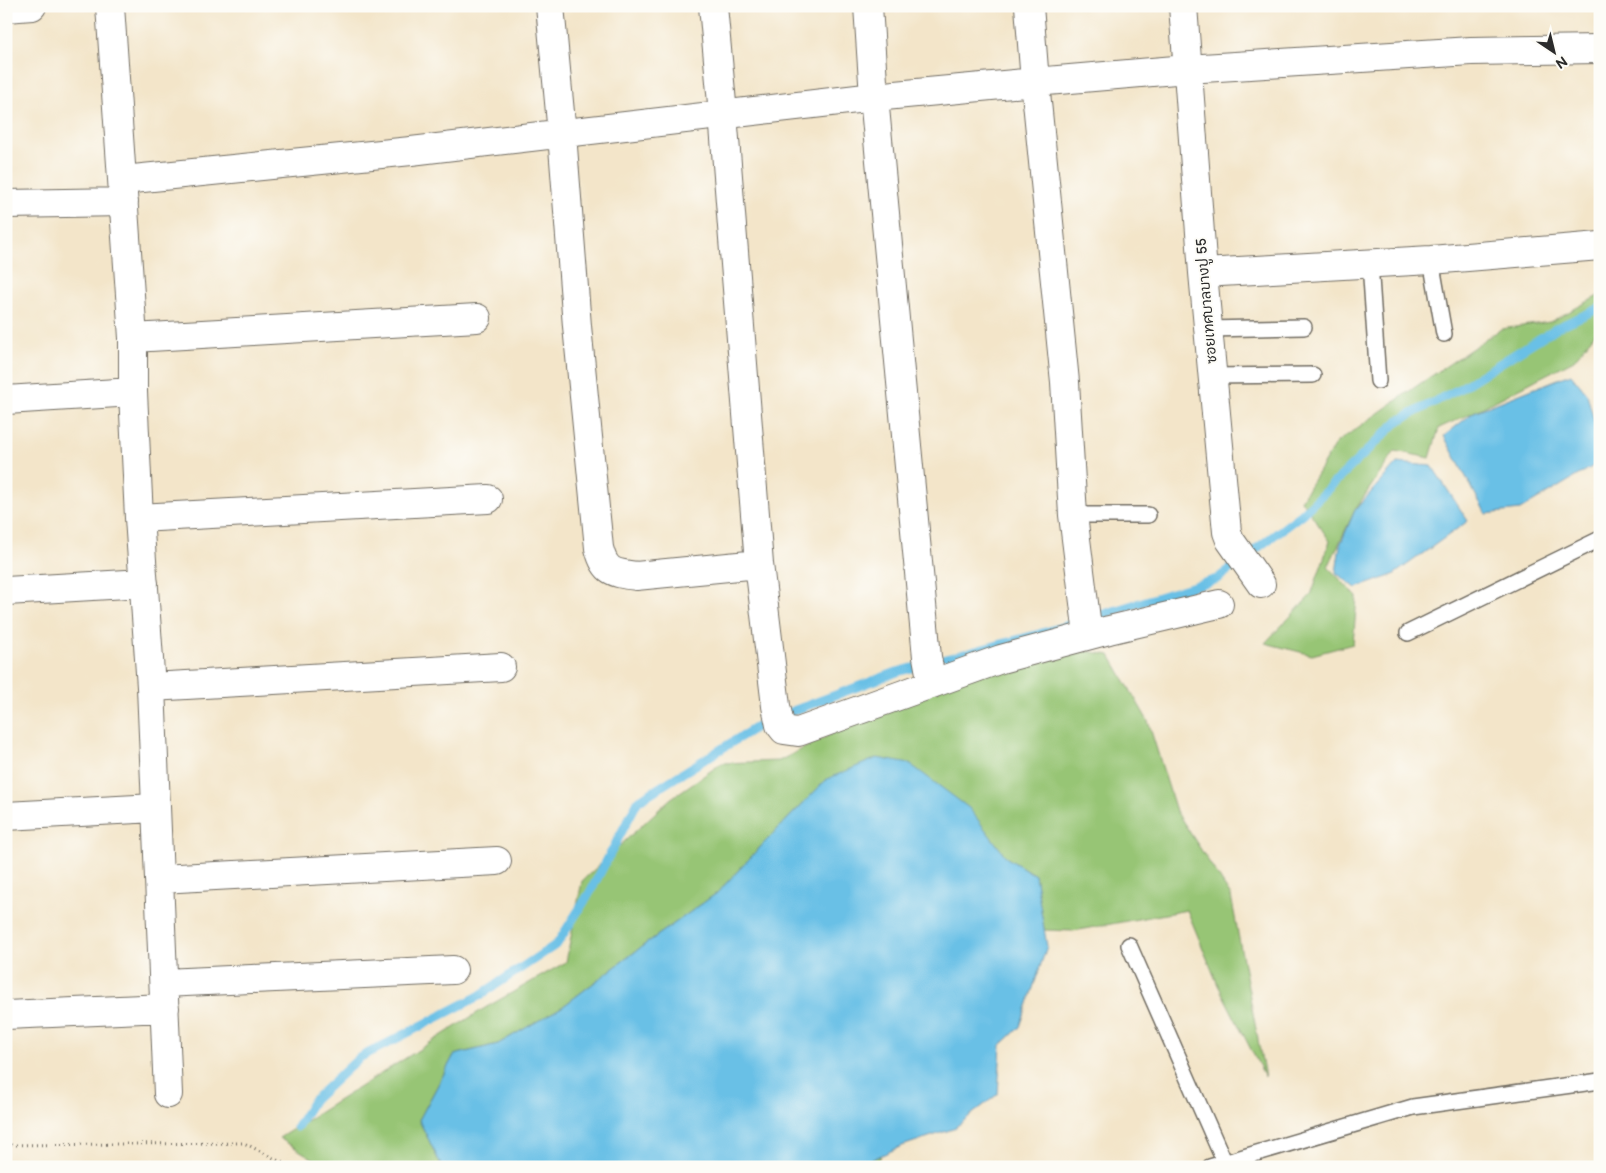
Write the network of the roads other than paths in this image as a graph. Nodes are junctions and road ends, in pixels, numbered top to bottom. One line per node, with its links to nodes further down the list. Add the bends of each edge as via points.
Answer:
1 (32, 6): 8 (street)
2 (110, 6): 15 (street)
3 (550, 6): 14 (street)
4 (713, 6): 13 (street)
5 (868, 6): 12 (street)
6 (1029, 6): 11 (street)
7 (1183, 6): 10 (street, ซอยเทศบาลบางปู 55)
8 (6, 8)
9 (1600, 49): 10 (street, via 1471,51)
10 (1187, 69): 11 (street); 20 (street, ซอยเทศบาลบางปู 55)
11 (1035, 82): 12 (street); 32 (street, via 1065,382)
12 (874, 97): 13 (street); 44 (street)
13 (723, 114): 14 (street); 36 (street)
14 (562, 134): 15 (street); 36 (street, via 578,335 602,561 620,574 636,576)
15 (123, 191): 16 (street); 25 (street)
16 (6, 204)
17 (1600, 246): 18 (street)
18 (1431, 260): 19 (street); 24 (lane)
19 (1370, 263): 20 (street); 28 (lane)
20 (1202, 273): 23 (street, ซอยเทศบาลบางปู 55)
21 (477, 318): 25 (street)
22 (1304, 327): 23 (lane)
23 (1208, 329): 27 (street, ซอยเทศบาลบางปู 55)
24 (1444, 334)
25 (133, 338): 29 (street)
26 (1312, 375): 27 (lane)
27 (1213, 376): 37 (street, ซอยเทศบาลบางปู 55, via 1227,532)
28 (1378, 381)
29 (133, 392): 30 (street); 34 (street)
30 (6, 400)
31 (488, 499): 34 (street)
32 (1073, 515): 33 (lane); 41 (street)
33 (1148, 515)
34 (139, 518): 38 (street)
35 (1600, 539): 42 (lane)
36 (759, 564): 44 (street, via 778,716 784,730 798,732)
37 (1249, 567)
38 (144, 583): 39 (street); 45 (street)
39 (6, 591)
40 (1219, 604): 41 (street)
41 (1086, 620): 44 (street, via 1001,659)
42 (1408, 633)
43 (501, 667): 45 (street)
44 (930, 672)
45 (151, 687): 46 (street)
46 (155, 808): 47 (street); 49 (street)
47 (6, 816)
48 (497, 861): 49 (street)
49 (160, 879): 52 (street)
50 (1129, 945): 56 (lane)
51 (453, 970): 52 (street)
52 (165, 996): 53 (street); 55 (street)
53 (6, 1015)
54 (1600, 1081): 56 (lane, via 1414,1107)
55 (168, 1094)
56 (1217, 1164)

